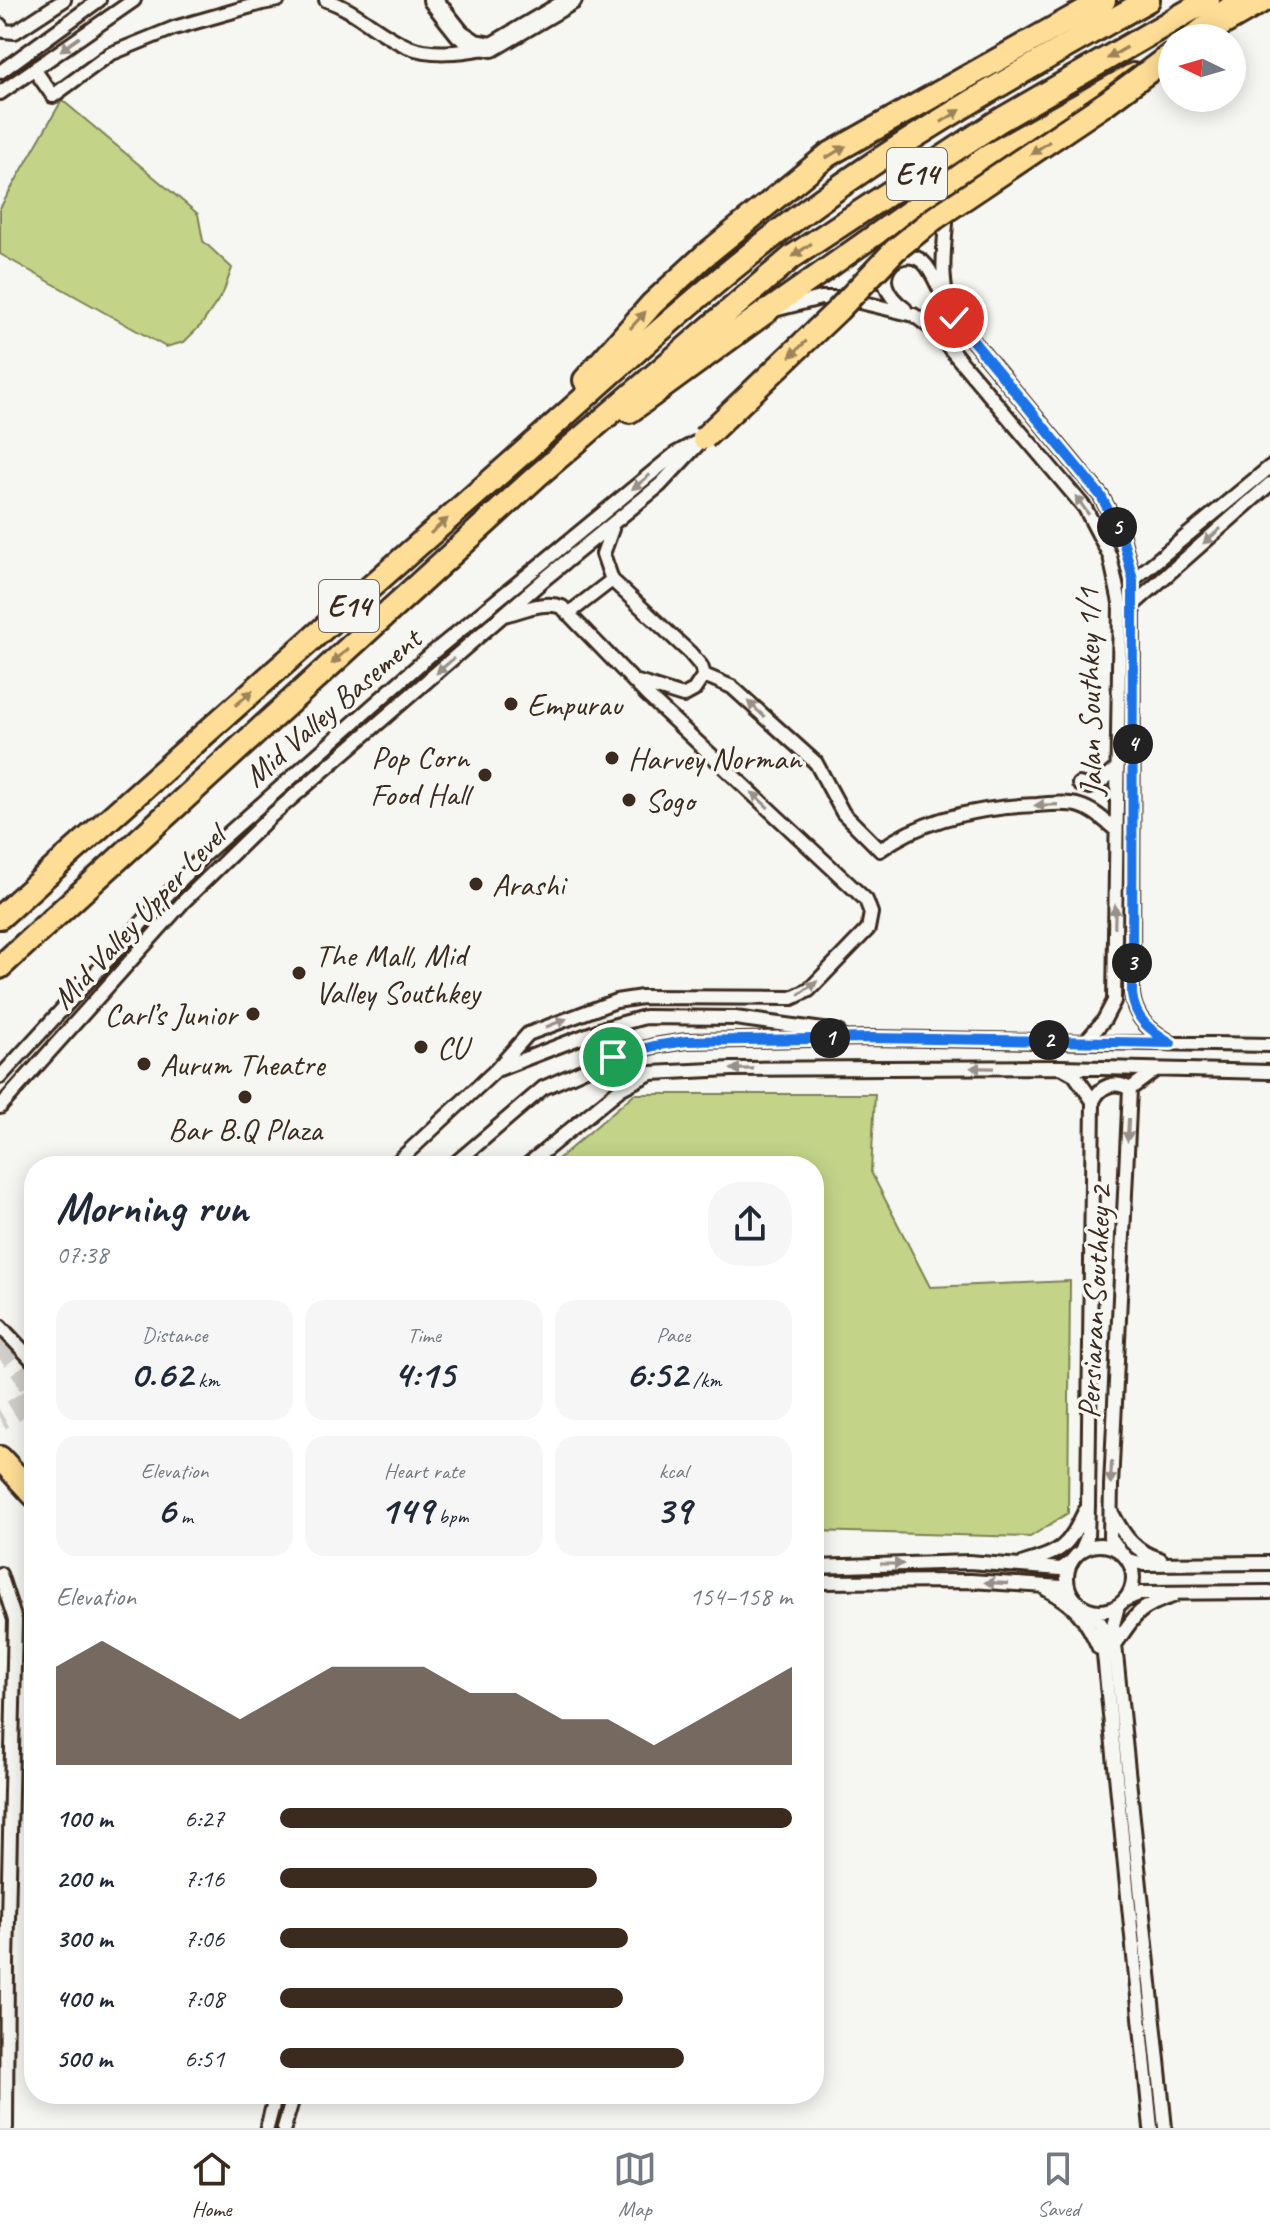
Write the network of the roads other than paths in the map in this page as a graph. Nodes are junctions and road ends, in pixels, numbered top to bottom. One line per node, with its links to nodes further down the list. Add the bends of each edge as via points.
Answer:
1 (64, 0): 16 (street, via 15,32)
2 (99, 0): 21 (street)
3 (134, 0): 20 (street, one-way to 20)
4 (278, 0): 20 (street, via 144,39 97,61 53,96)
5 (326, 0): 13 (street)
6 (433, 0): 17 (street, via 460,34)
7 (572, 0): 17 (street)
8 (1104, 0): 28 (highway, one-way to 8, via 652,304 828,155)
9 (1148, 0): 28 (highway, E14, one-way to 9, via 620,364 833,191)
10 (1208, 0): 30 (highway, E14, one-way to 30, via 997,122 792,257)
11 (1240, 0): 14 (highway)
12 (1266, 0): 15 (main road)
13 (341, 2): 17 (street, via 409,47 432,52)
14 (1210, 24)
15 (1224, 24)
16 (0, 25)
17 (492, 47)
18 (1158, 61): 23 (main road)
19 (1158, 64): 27 (highway, one-way to 27, bridge, via 895,250)
20 (34, 69): 22 (street)
21 (0, 72)
22 (0, 93)
23 (952, 179): 24 (street, Jalan Southkey 1/1, via 943,271); 25 (main road)
24 (947, 304): 26 (street, via 922,262 901,258 887,269 884,287); 34 (street, Jalan Southkey 1/1, via 1101,496 1122,536)
25 (767, 311): 26 (street, Jalan Southkey 1/1, via 843,298); 30 (highway)
26 (914, 315): 41 (street, Jalan Southkey 1/1, one-way to 26, via 1120,603 1110,556 1085,508 936,332)
27 (704, 438): 32 (street, Mid Valley Upper Level); 54 (street, Mid Valley Basement, one-way to 54, via 675,454 430,655 215,845)
28 (512, 462): 40 (highway, E14, one-way to 28)
29 (1270, 467): 34 (street)
30 (537, 476): 46 (highway, E14, one-way to 46)
31 (1270, 484): 35 (street, one-way to 35)
32 (614, 524): 33 (street, via 603,554); 37 (street, Mid Valley Upper Level)
33 (612, 580): 36 (street); 38 (street, via 690,653)
34 (1133, 580): 35 (street, Jalan Southkey 1/1)
35 (1133, 605): 52 (street, Jalan Southkey 1/1, via 1133,1009 1141,1022)
36 (568, 614): 37 (street, Mid Valley Upper Level, via 552,604); 39 (street)
37 (504, 615): 49 (street, Mid Valley Upper Level, one-way to 49, via 271,816)
38 (704, 675): 39 (street, via 683,696); 43 (street, one-way to 38, via 1079,805 998,807 901,835 880,850 843,813 816,763 732,687)
39 (635, 681): 56 (street, one-way to 39, via 528,1034 616,1001 792,998 809,990 868,929 871,913 866,900)
40 (185, 749): 44 (highway); 45 (highway, E14)
41 (1117, 768): 42 (street, via 1090,787); 43 (street, Jalan Southkey 1/1)
42 (1079, 784)
43 (1116, 830): 51 (street, Jalan Southkey 1/1, one-way to 43, via 1114,1001)
44 (0, 899)
45 (0, 917)
46 (27, 944): 47 (highway, E14); 48 (highway)
47 (0, 967)
48 (0, 977)
49 (101, 991): 54 (street); 62 (street, Mid Valley Upper Level)
50 (871, 1038): 51 (street); 56 (street, via 735,1018 645,1017); 64 (street, via 686,1041 613,1057 543,1088)
51 (1086, 1041): 52 (street)
52 (1171, 1043): 53 (street)
53 (1270, 1045)
54 (25, 1050): 59 (street)
55 (1060, 1067): 57 (street); 61 (street, via 1074,1074); 65 (street, one-way to 65, via 651,1073 620,1089)
56 (496, 1070): 63 (street)
57 (1161, 1070): 58 (street); 60 (street)
58 (1270, 1072)
59 (0, 1077)
60 (1130, 1089): 61 (street, via 1108,1085); 71 (street, Persiaran Southkey 2, one-way to 71)
61 (1093, 1101): 70 (street, Persiaran Southkey 2)
62 (0, 1107)
63 (404, 1156)
64 (464, 1156)
65 (538, 1156)
66 (0, 1326): 67 (street)
67 (24, 1351)
68 (0, 1458): 69 (highway)
69 (24, 1484)
70 (1088, 1506): 72 (street, Persiaran Southkey 2, via 1087,1537); 76 (street, via 1060,1550)
71 (1111, 1510): 73 (street, Persiaran Southkey 2, via 1110,1537); 74 (street, via 1144,1555)
72 (1076, 1556): 73 (street, via 1101,1545); 76 (street, via 1061,1569); 83 (street, via 1068,1571)
73 (1124, 1556): 74 (street, via 1144,1564); 84 (street, via 1133,1581)
74 (1176, 1563): 75 (street)
75 (1270, 1563)
76 (1017, 1565): 77 (street, one-way to 76)
77 (824, 1567)
78 (0, 1574): 88 (street, via 15,1620)
79 (824, 1582): 80 (street, one-way to 79)
80 (1039, 1585): 83 (street, via 1062,1587); 87 (street, via 1088,1622)
81 (1187, 1591): 82 (street); 84 (street, via 1141,1593); 86 (street, via 1141,1609)
82 (1270, 1592)
83 (1071, 1594): 85 (street)
84 (1121, 1603): 85 (street, via 1105,1611); 86 (street, via 1113,1625)
85 (1091, 1610): 87 (street, via 1101,1624)
86 (1115, 1645): 95 (street)
87 (1103, 1658): 94 (street)
88 (5, 1781): 91 (street)
89 (273, 2104): 92 (street)
90 (291, 2104): 93 (street)
91 (6, 2128)
92 (267, 2128)
93 (284, 2128)
94 (1151, 2128)
95 (1165, 2128)

